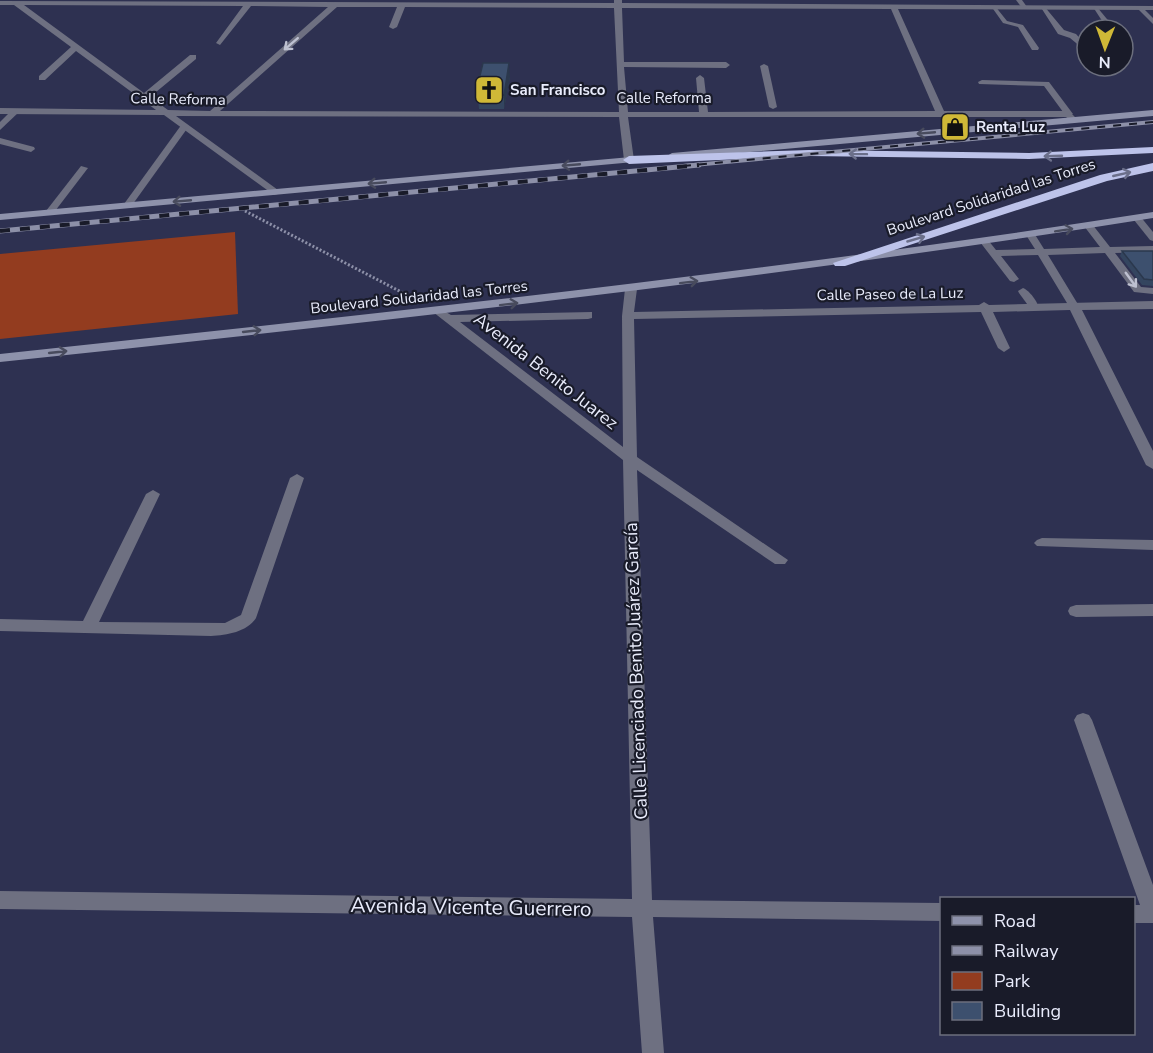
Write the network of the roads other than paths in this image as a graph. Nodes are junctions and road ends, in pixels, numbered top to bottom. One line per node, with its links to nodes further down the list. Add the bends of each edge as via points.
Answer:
1 (142, 2): 2 (street); 9 (street)
2 (182, 2): 3 (street)
3 (228, 2): 14 (street)
4 (283, 2): 10 (street); 14 (street)
5 (458, 2): 6 (street); 15 (street)
6 (530, 2): 7 (street)
7 (618, 2): 11 (street); 29 (street)
8 (0, 3): 9 (street)
9 (16, 3): 26 (street)
10 (338, 3): 15 (street); 43 (street, one-way to 43)
11 (731, 3): 12 (street)
12 (892, 3): 16 (street); 44 (street)
13 (1021, 4): 16 (street); 17 (street)
14 (248, 5): 25 (street)
15 (402, 5): 23 (street)
16 (993, 7): 27 (lane, via 1005,22 1021,26)
17 (1042, 7): 18 (street); 24 (lane, via 1061,32)
18 (1095, 8): 19 (street); 21 (lane)
19 (1140, 8): 20 (street); 22 (lane)
20 (1153, 8)
21 (1103, 18)
22 (1153, 22)
23 (393, 27)
24 (1075, 38)
25 (220, 43)
26 (74, 48): 32 (street); 35 (street)
27 (1035, 48)
28 (193, 57): 35 (street)
29 (620, 64): 30 (street); 40 (street)
30 (726, 65)
31 (764, 66): 36 (lane)
32 (42, 78)
33 (700, 78): 41 (street)
34 (982, 82): 45 (lane, via 1046,84)
35 (143, 99): 42 (street)
36 (774, 110): 41 (street, Calle Reforma); 44 (street, Calle Reforma)
37 (0, 111): 38 (street, Calle Reforma)
38 (15, 112): 42 (street, Calle Reforma); 47 (lane)
39 (1153, 112): 45 (main road, Boulevard Solidaridad las Torres)
40 (623, 113): 41 (street, Calle Reforma); 43 (street, Calle Reforma); 51 (street)
41 (704, 113)
42 (170, 114): 43 (street, Calle Reforma); 46 (street)
43 (211, 114)
44 (941, 114): 45 (street, Calle Reforma)
45 (1071, 117): 51 (main road, Boulevard Solidaridad las Torres, one-way to 51)
46 (185, 126): 54 (street); 55 (lane)
47 (0, 127)
48 (0, 141): 49 (lane)
49 (31, 149)
50 (1153, 150): 51 (highway, Boulevard Solidaridad las Torres, one-way to 51, via 1029,156 799,153)
51 (629, 160): 54 (main road, Boulevard Solidaridad las Torres, one-way to 54)
52 (1153, 167): 68 (highway, Boulevard Solidaridad las Torres, one-way to 52, via 1104,178)
53 (84, 168): 56 (lane)
54 (274, 192): 55 (main road, Boulevard Solidaridad las Torres, one-way to 55)
55 (128, 206): 56 (main road, Boulevard Solidaridad las Torres)
56 (49, 213): 58 (main road, Boulevard Solidaridad las Torres)
57 (1153, 215): 59 (main road, Boulevard Solidaridad las Torres)
58 (0, 218)
59 (1137, 218): 60 (main road, Boulevard Solidaridad las Torres); 62 (lane)
60 (1089, 226): 61 (main road, Boulevard Solidaridad las Torres, one-way to 60); 65 (lane)
61 (1031, 235): 63 (main road, Boulevard Solidaridad las Torres); 66 (lane)
62 (1153, 238)
63 (985, 242): 67 (lane); 68 (main road, Boulevard Solidaridad las Torres)
64 (1153, 249): 65 (lane)
65 (1109, 250): 66 (lane); 72 (lane, one-way to 72, via 1138,290)
66 (1041, 252): 67 (lane); 75 (lane)
67 (994, 253): 69 (lane)
68 (840, 263): 70 (main road, Boulevard Solidaridad las Torres, one-way to 68)
69 (1014, 279)
70 (631, 289): 77 (main road, Boulevard Solidaridad las Torres, one-way to 70); 79 (street, Calle Licenciado Benito Juárez García)
71 (1023, 291): 74 (lane)
72 (1153, 291)
73 (984, 306): 74 (street, Calle Paseo de La Luz); 79 (street, Calle Paseo de La Luz); 80 (street)
74 (1034, 306): 75 (street, Calle Paseo de La Luz)
75 (1074, 306): 76 (street, Calle Paseo de La Luz); 83 (street)
76 (1152, 306)
77 (444, 315): 78 (street); 81 (main road, Boulevard Solidaridad las Torres, one-way to 77); 82 (street, Avenida Benito Juarez)
78 (588, 315)
79 (628, 316): 82 (street, Calle Licenciado Benito Juárez García)
80 (1004, 348)
81 (0, 358)
82 (630, 459): 88 (street, Avenida Benito Juarez); 95 (street, Calle Licenciado Benito Juárez García)
83 (1153, 465)
84 (297, 478): 92 (street, via 248,618 239,625 211,630)
85 (153, 494): 92 (street)
86 (1042, 543): 87 (street)
87 (1153, 545)
88 (780, 560)
89 (1153, 610): 90 (street)
90 (1076, 611)
91 (0, 625): 92 (street)
92 (88, 627)
93 (1083, 720): 98 (street)
94 (0, 900): 95 (street, Avenida Vicente Guerrero)
95 (642, 910): 96 (street, Avenida Vicente Guerrero); 99 (street, Calle Licenciado Benito Juárez García)
96 (940, 912)
97 (1135, 914): 98 (street)
98 (1153, 914)
99 (653, 1053)

